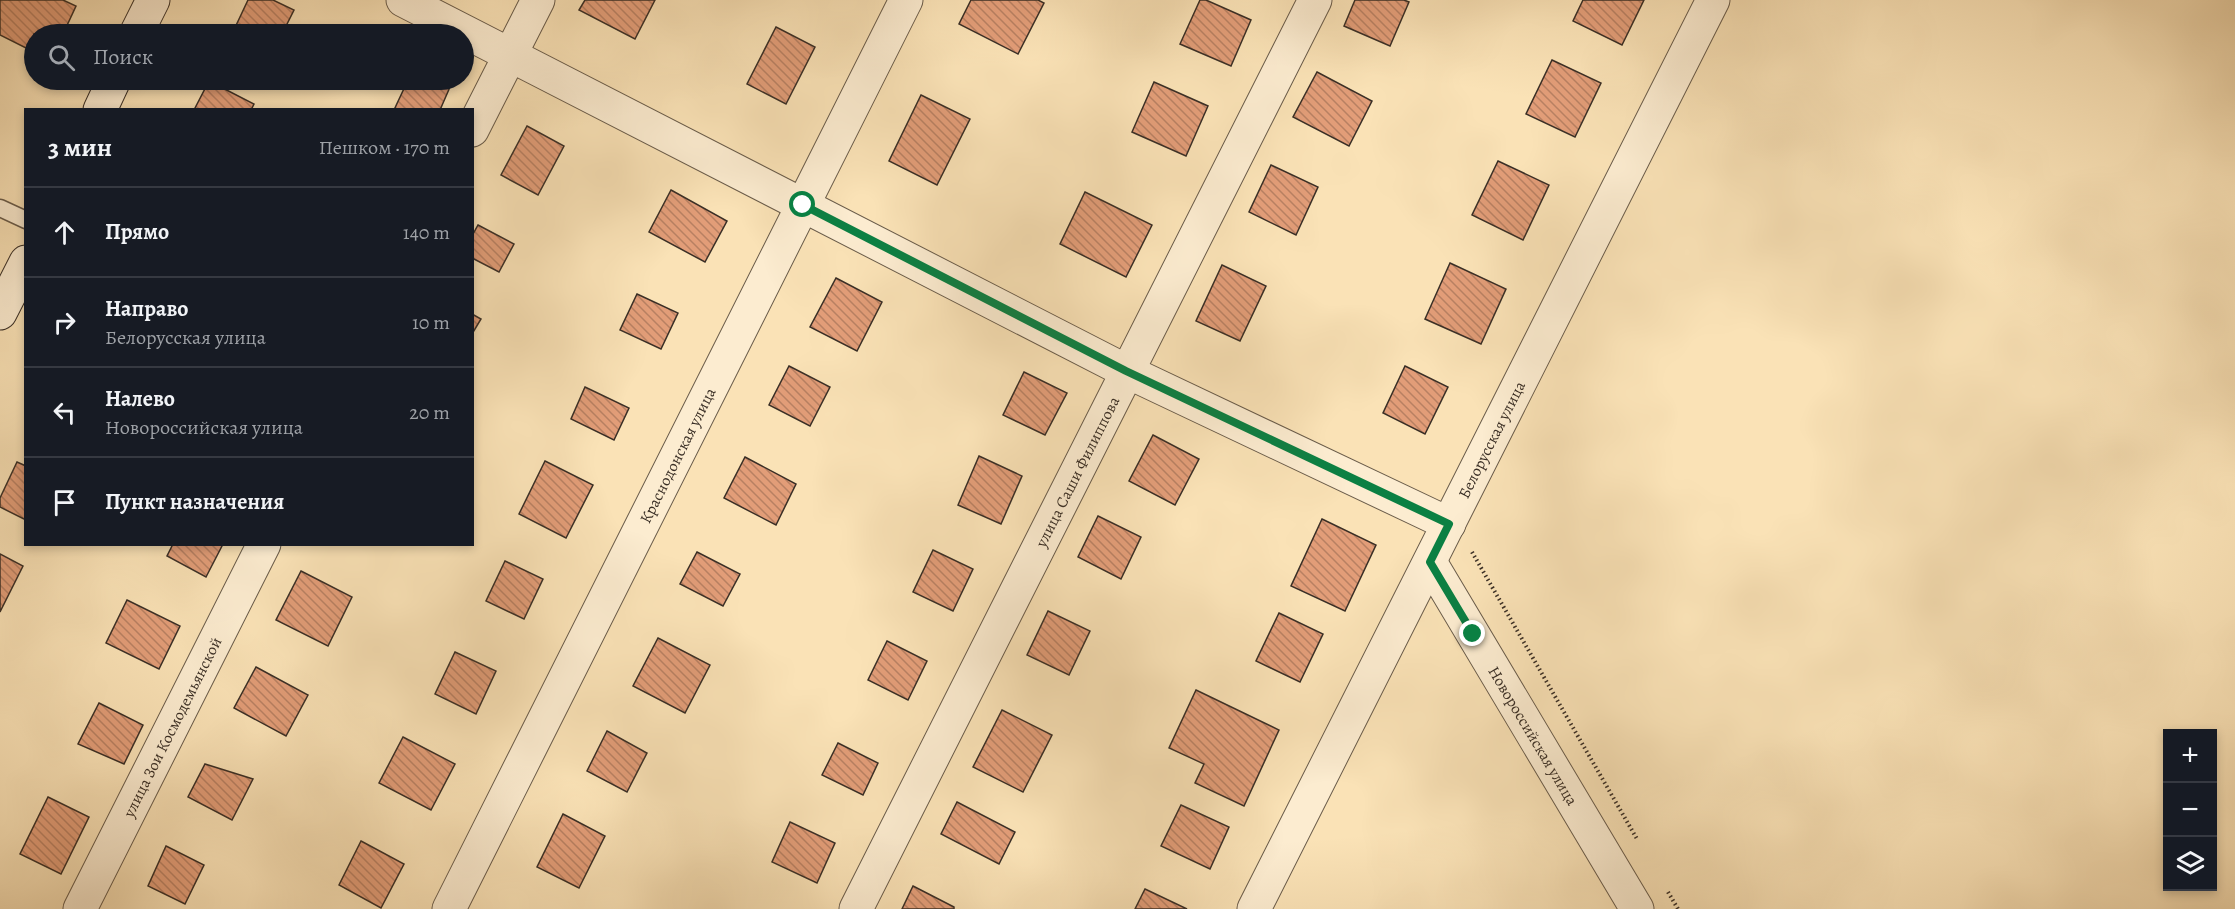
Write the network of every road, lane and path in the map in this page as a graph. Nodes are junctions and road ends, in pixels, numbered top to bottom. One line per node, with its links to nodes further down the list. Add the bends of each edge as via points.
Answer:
1 (153, 0): 7 (street)
2 (403, 0): 8 (street)
3 (538, 0): 10 (street)
4 (906, 0): 14 (street, Краснодонская улица)
5 (1315, 0): 19 (street, улица Саши Филиппова)
6 (1713, 0): 20 (street, Белорусская улица)
7 (141, 24)
8 (450, 24)
9 (474, 36): 10 (street)
10 (511, 55): 13 (street); 14 (street)
11 (109, 90): 12 (street)
12 (101, 108)
13 (474, 126)
14 (803, 205): 19 (street); 26 (street, Краснодонская улица)
15 (0, 208): 16 (lane)
16 (24, 219)
17 (24, 266): 18 (street)
18 (0, 313)
19 (1126, 371): 20 (street); 27 (street, улица Саши Филиппова)
20 (1450, 520): 22 (street, Белорусская улица); 23 (path)
21 (263, 546): 25 (street, улица Зои Космодемьянской)
22 (1430, 562): 28 (street, Белорусская улица); 29 (street, Новороссийская улица)
23 (1642, 847)
24 (1666, 888): 30 (path)
25 (80, 909)
26 (449, 909)
27 (856, 909)
28 (1254, 909)
29 (1637, 909)
30 (1678, 909)

